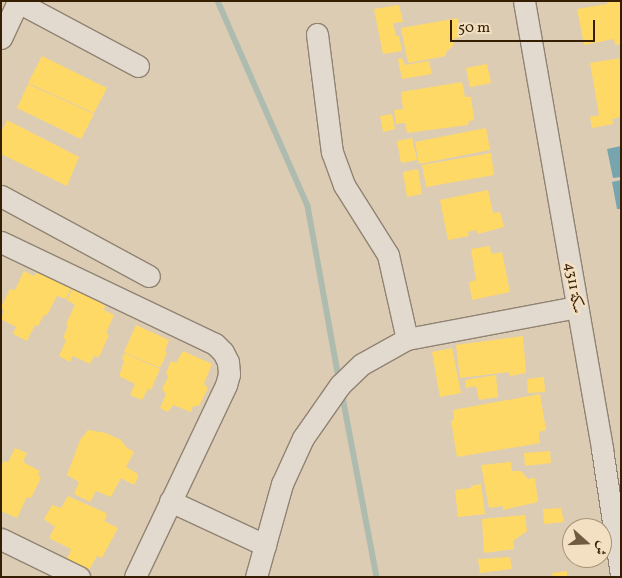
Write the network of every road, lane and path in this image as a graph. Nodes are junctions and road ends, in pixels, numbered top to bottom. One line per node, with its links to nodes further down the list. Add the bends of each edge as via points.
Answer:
1 (524, 1): 8 (street, سكة 4311)
2 (317, 34): 9 (street, via 332,152 344,185 388,255)
3 (1, 38): 4 (street, via 18,2)
4 (138, 66)
5 (1, 196): 7 (street)
6 (1, 242): 11 (street, via 215,344 223,352 228,362 226,385)
7 (148, 276)
8 (576, 307): 9 (street); 10 (street, سكة 4311)
9 (407, 339): 13 (street, via 362,364 340,384 303,438 282,484)
10 (611, 447): 14 (street, سكة 4311)
11 (170, 501): 13 (street); 16 (street)
12 (1, 539): 15 (street)
13 (265, 545): 17 (street)
14 (621, 574)
15 (79, 577)
16 (134, 577)
17 (256, 577)

